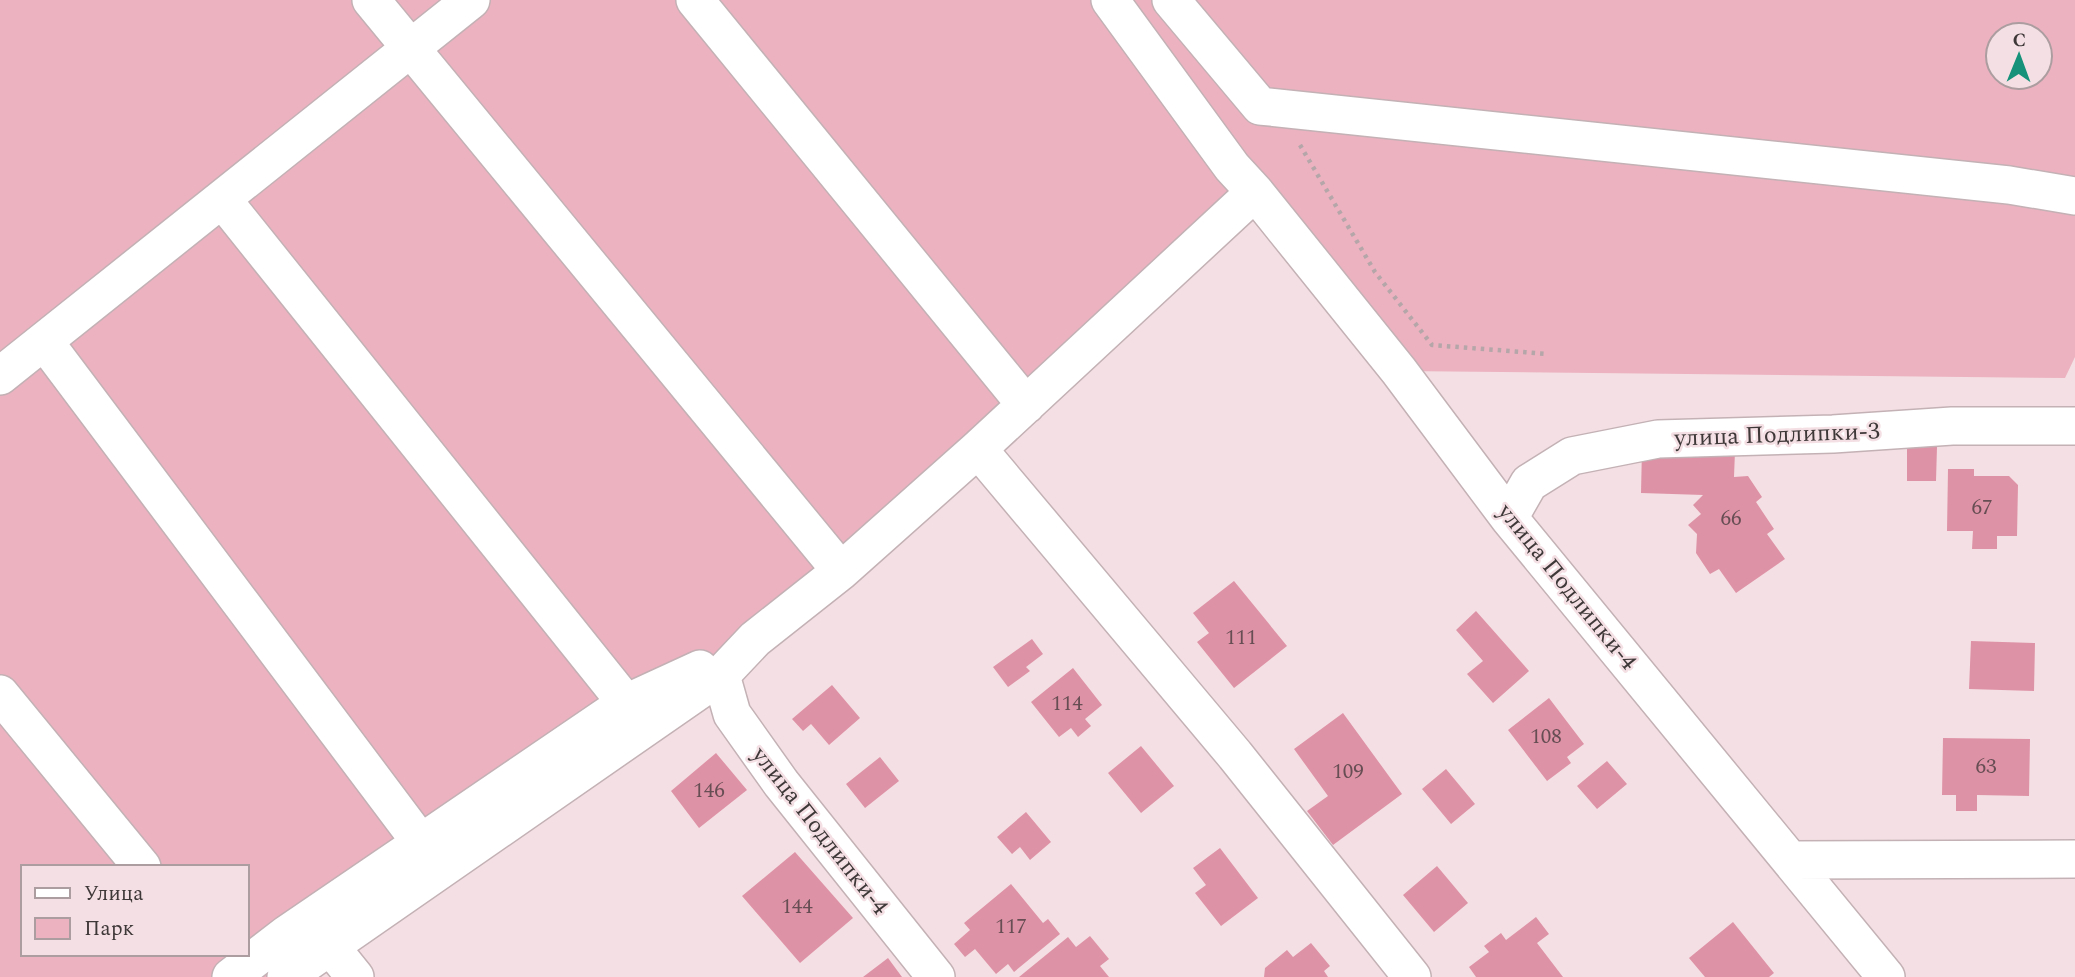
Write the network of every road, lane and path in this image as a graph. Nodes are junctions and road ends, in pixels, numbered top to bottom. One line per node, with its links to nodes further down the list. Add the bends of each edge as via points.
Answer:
1 (371, 0): 6 (street)
2 (471, 0): 6 (street)
3 (695, 0): 14 (street)
4 (1110, 0): 8 (street, улица Подлипки-4)
5 (1171, 0): 7 (street, via 1260,106)
6 (411, 48): 10 (street); 18 (street)
7 (1293, 110): 9 (street, via 2009,185); 12 (path, via 1301,151 1375,272 1432,345)
8 (1255, 192): 14 (street); 17 (street, улица Подлипки-4, via 1399,371)
9 (2075, 196)
10 (222, 199): 11 (street); 22 (street)
11 (44, 341): 13 (street); 23 (street)
12 (1548, 354)
13 (0, 376)
14 (1026, 405): 16 (street)
15 (2075, 426): 17 (street, улица Подлипки-3, via 1952,426 1658,439 1572,456 1529,483)
16 (978, 450): 18 (street); 34 (street, via 1235,755)
17 (1509, 518): 25 (street, улица Подлипки-4)
18 (841, 571): 19 (street)
19 (747, 647): 20 (street); 22 (street)
20 (721, 675): 27 (street); 33 (street, улица Подлипки-4, via 732,714 781,783)
21 (0, 694): 26 (street)
22 (626, 703): 23 (street)
23 (421, 843): 28 (street)
24 (2075, 859): 25 (street)
25 (1790, 860): 35 (street, улица Подлипки-4)
26 (140, 865)
27 (330, 946): 31 (street); 32 (street)
28 (248, 955)
29 (247, 956): 30 (street)
30 (225, 968)
31 (286, 977)
32 (355, 977)
33 (936, 977)
34 (1412, 977)
35 (1886, 977)

